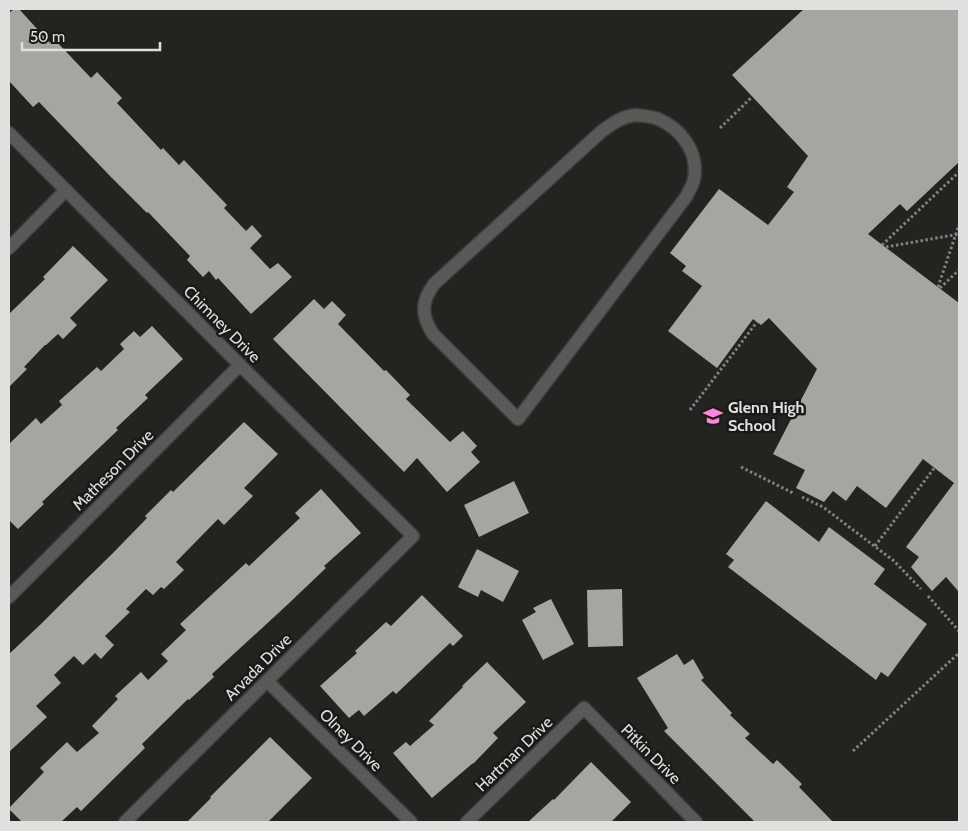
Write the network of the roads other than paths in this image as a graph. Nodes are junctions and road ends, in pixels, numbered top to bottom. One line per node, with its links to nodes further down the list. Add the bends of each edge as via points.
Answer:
1 (9, 133): 2 (street, Chimney Drive)
2 (66, 190): 3 (street); 4 (street, Chimney Drive)
3 (9, 248)
4 (240, 365): 6 (street, Chimney Drive); 7 (street, Matheson Drive)
5 (518, 418): 5 (street, via 686,197 694,181 695,161 686,140 658,119 635,115 613,122 428,292 424,315 433,334)
6 (413, 536): 8 (street, Arvada Drive)
7 (9, 597)
8 (267, 680): 10 (street, Arvada Drive); 11 (street, Olney Drive)
9 (584, 708): 12 (street, Hartman Drive); 13 (street, Pitkin Drive)
10 (126, 822)
11 (411, 822)
12 (467, 822)
13 (696, 822)

